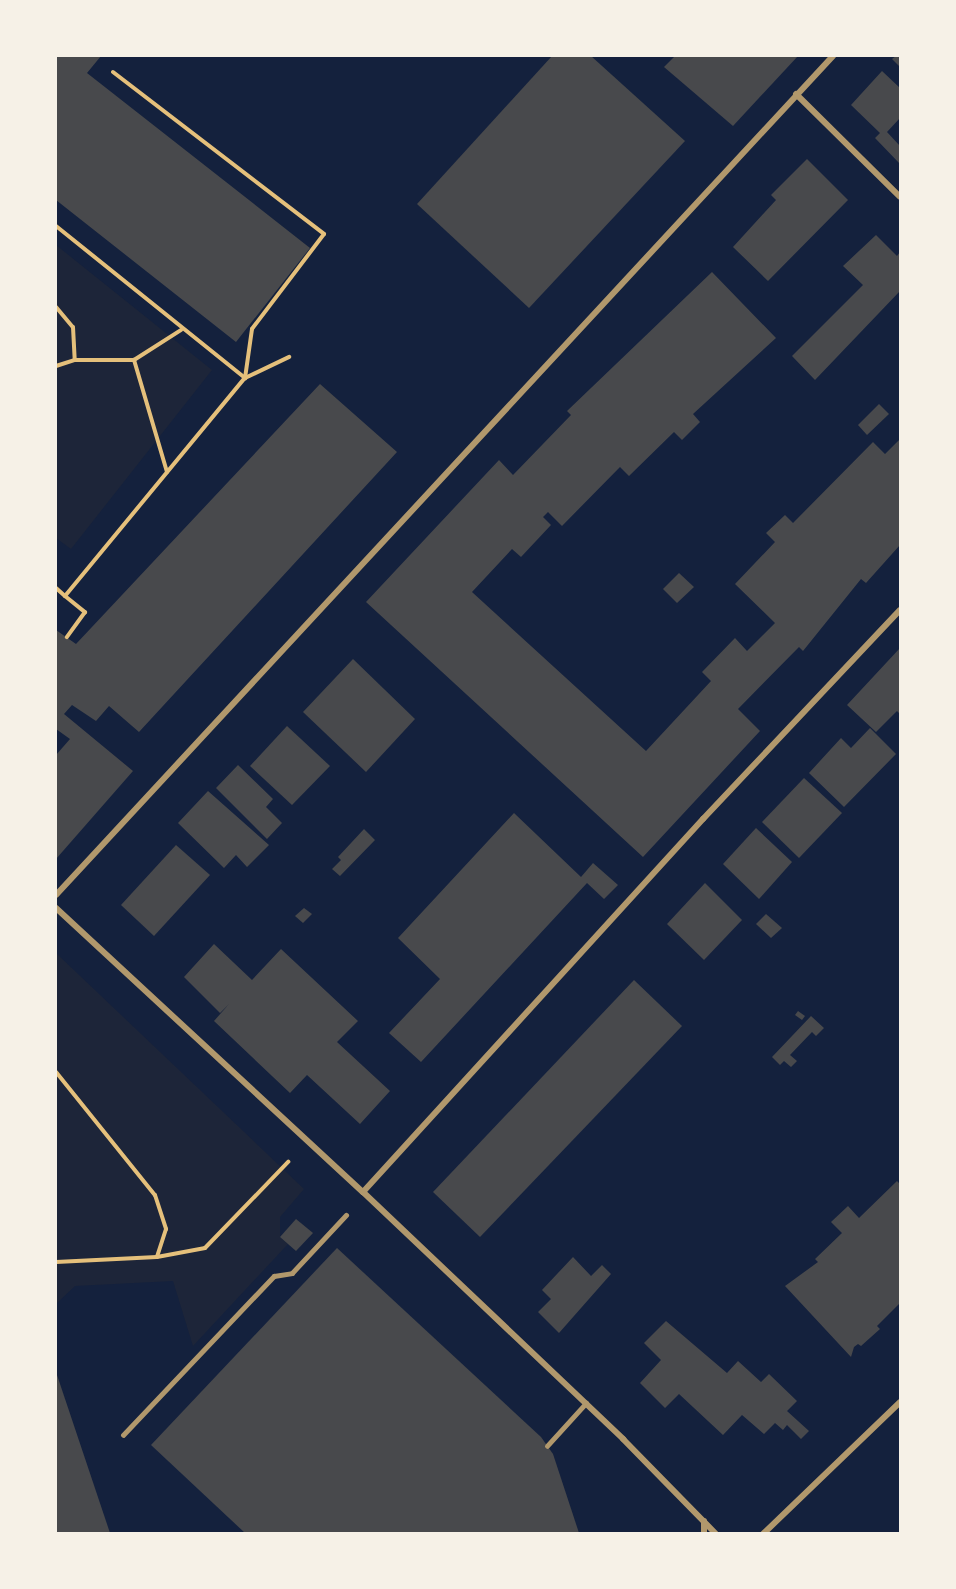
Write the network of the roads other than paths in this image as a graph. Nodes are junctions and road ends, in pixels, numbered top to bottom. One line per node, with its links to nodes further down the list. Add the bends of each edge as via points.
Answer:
1 (833, 56): 2 (street)
2 (796, 94): 3 (street); 5 (street)
3 (900, 197)
4 (900, 610): 7 (street, via 703,819)
5 (56, 895)
6 (56, 908): 7 (street)
7 (363, 1192): 10 (street)
8 (346, 1215): 11 (lane, via 292,1273 274,1276)
9 (900, 1402): 16 (street)
10 (586, 1403): 12 (lane); 13 (street)
11 (123, 1435)
12 (547, 1446)
13 (704, 1521): 14 (street); 15 (street)
14 (704, 1533)
15 (716, 1533)
16 (763, 1533)

